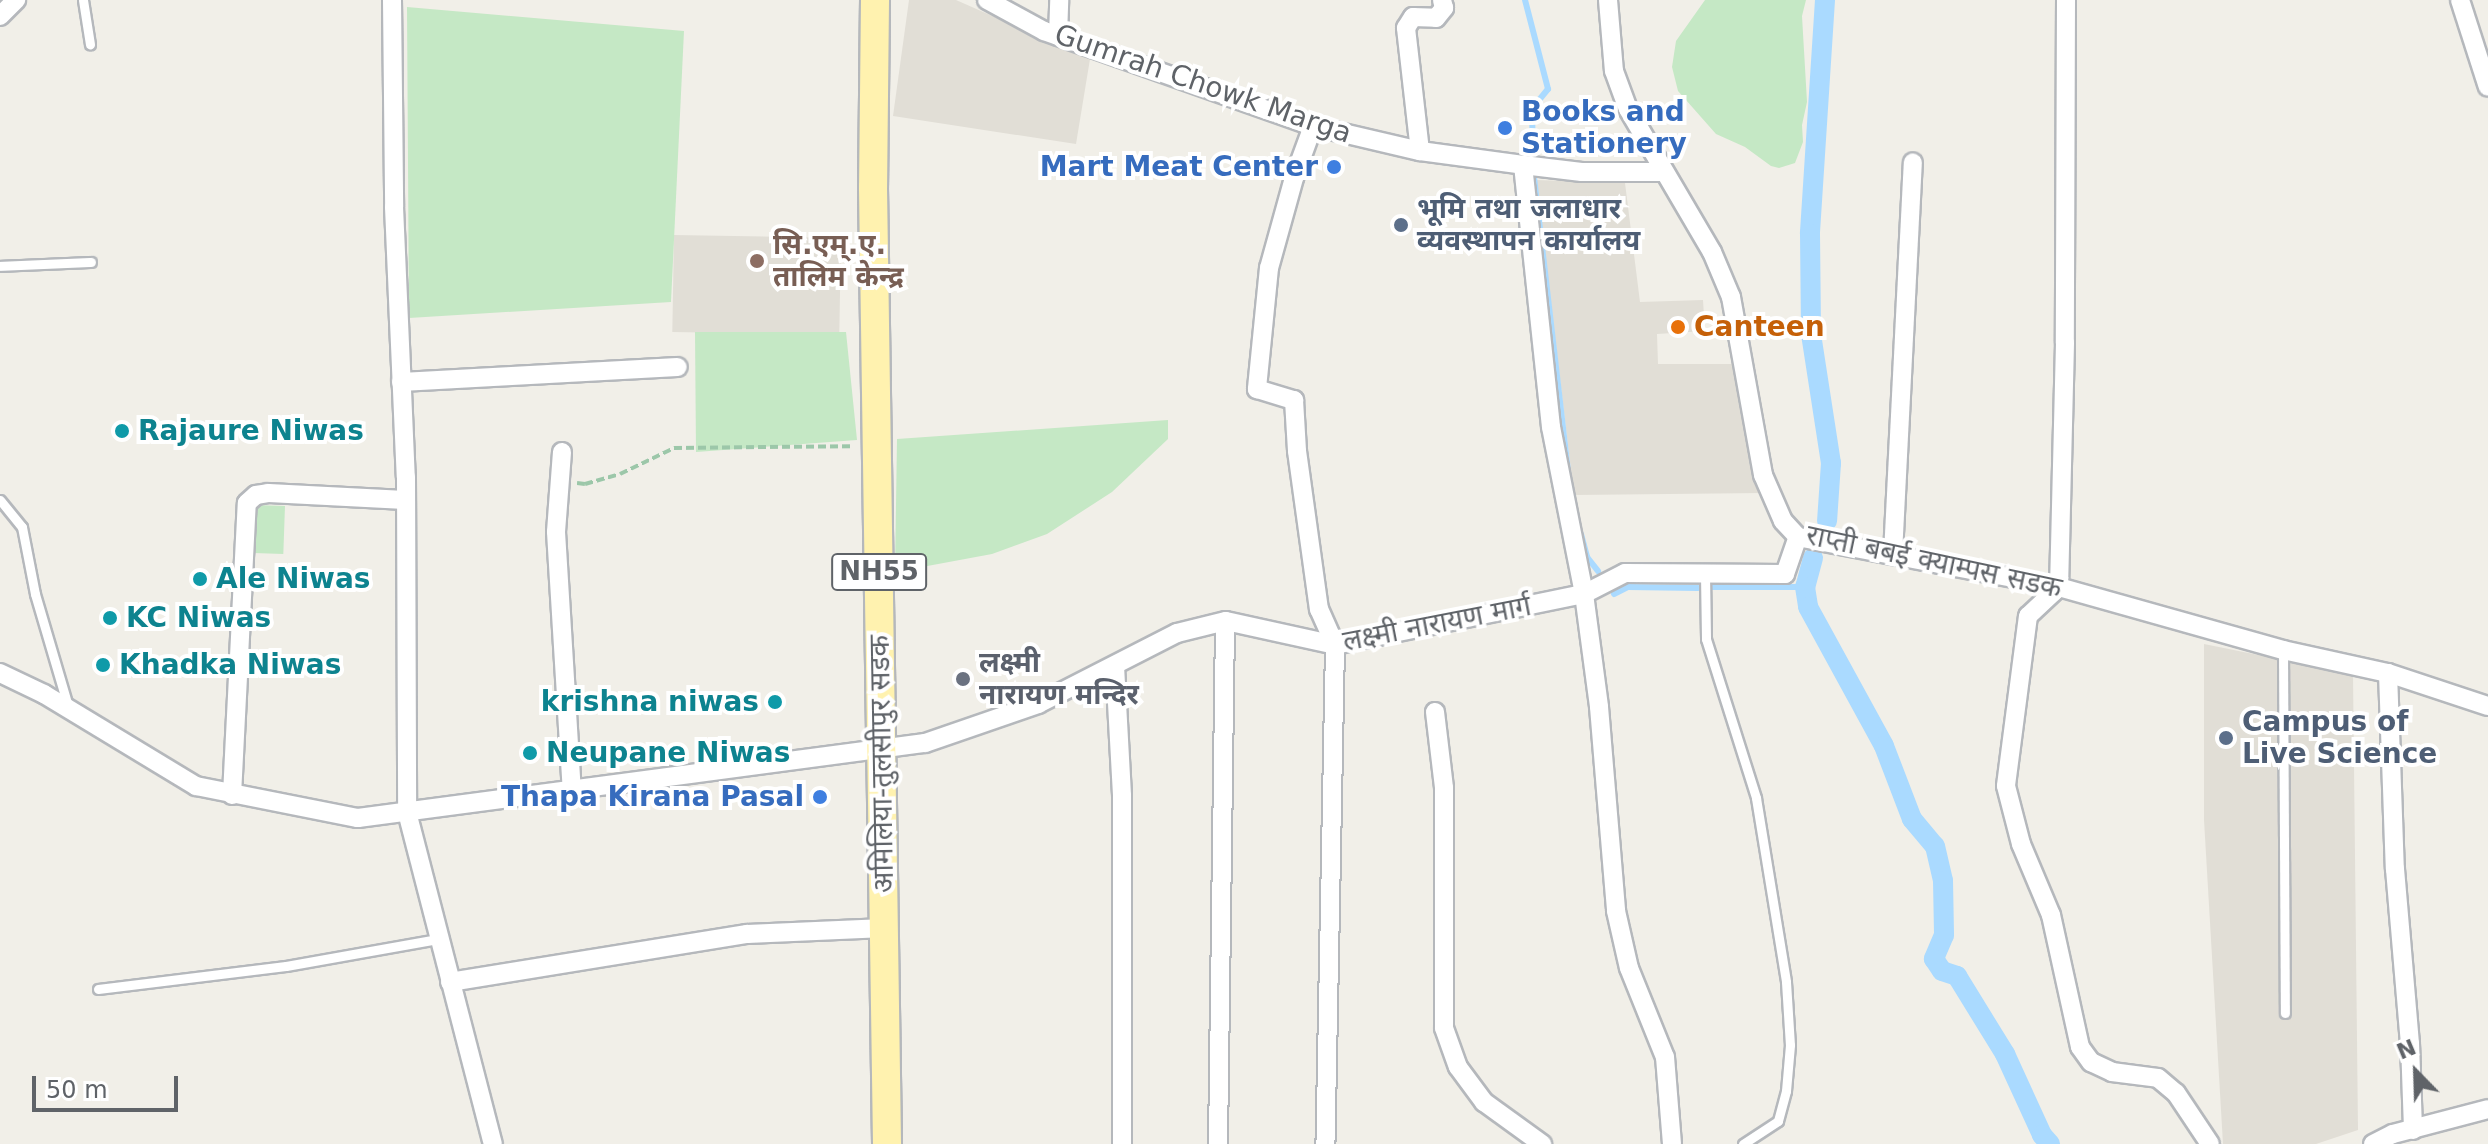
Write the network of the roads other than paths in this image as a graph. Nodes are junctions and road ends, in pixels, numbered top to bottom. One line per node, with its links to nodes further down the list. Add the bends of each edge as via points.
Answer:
1 (16, 0): 11 (street)
2 (83, 0): 13 (lane)
3 (392, 0): 23 (street)
4 (875, 0): 41 (main road, अमिलिया-तुलसीपुर सडक / NH55)
5 (987, 0): 12 (street, Gumrah Chowk Marga)
6 (1059, 0): 12 (street)
7 (1442, 0): 16 (street, via 1444,8 1436,18 1413,17 1406,28)
8 (1608, 0): 19 (street, राप्ती बबई क्याम्पस सडक, via 1614,71 1628,109)
9 (2066, 0): 30 (street)
10 (2460, 0): 14 (street)
11 (0, 16)
12 (1058, 36): 15 (street, Gumrah Chowk Marga)
13 (90, 44)
14 (2488, 87)
15 (1313, 126): 16 (street, Gumrah Chowk Marga); 33 (street, via 1269,268 1257,389 1294,400 1319,609)
16 (1420, 151): 18 (street, Gumrah Chowk Marga)
17 (1913, 163): 28 (street)
18 (1523, 165): 19 (street, Gumrah Chowk Marga, via 1582,172); 31 (street, via 1551,427)
19 (1664, 172): 27 (street, राप्ती बबई क्याम्पस सडक, via 1712,252 1731,297 1763,475 1783,521)
20 (91, 262): 21 (lane)
21 (0, 266)
22 (678, 367): 23 (street)
23 (401, 382): 26 (street)
24 (562, 452): 42 (street, via 556,532)
25 (0, 500): 40 (lane, via 22,527 35,594)
26 (406, 500): 43 (street, via 268,493 247,503); 44 (street)
27 (1798, 537): 28 (street, राप्ती बबई क्याम्पस सडक); 29 (street, लक्ष्मी नारायण मार्ग, via 1785,574)
28 (1893, 554): 30 (street, राप्ती बबई क्याम्पस सडक)
29 (1705, 573): 31 (street, लक्ष्मी नारायण मार्ग, via 1625,573); 59 (lane, via 1706,639 1756,798 1786,982 1786,1091 1778,1121)
30 (2059, 587): 34 (street, राप्ती बबई क्याम्पस सडक); 60 (street, via 2028,616 2006,786 2021,844 2051,915 2080,1047 2091,1062 2112,1072 2158,1078 2185,1104)
31 (1584, 594): 33 (street, लक्ष्मी नारायण मार्ग); 58 (street, via 1616,911 1629,968 1665,1057)
32 (1225, 623): 33 (street, लक्ष्मी नारायण मार्ग); 35 (street, लक्ष्मी नारायण मार्ग, via 1177,633); 55 (street)
33 (1335, 645): 56 (street)
34 (2283, 650): 37 (street, राप्ती बबई क्याम्पस सडक); 49 (lane)
35 (1115, 666): 41 (street, लक्ष्मी नारायण मार्ग, via 1038,704 925,743); 54 (street, via 1122,796)
36 (0, 673): 40 (street, लक्ष्मी नारायण मार्ग)
37 (2388, 673): 38 (street, राप्ती बबई क्याम्पस सडक); 51 (street)
38 (2488, 706)
39 (1435, 712): 57 (street, via 1444,788 1444,1028 1458,1067 1484,1102)
40 (70, 713): 43 (street, लक्ष्मी नारायण मार्ग, via 196,786)
41 (881, 751): 42 (street, लक्ष्मी नारायण मार्ग); 45 (main road, अमिलिया-तुलसीपुर सडक / NH55)
42 (572, 791): 44 (street, लक्ष्मी नारायण मार्ग)
43 (232, 795): 44 (street, लक्ष्मी नारायण मार्ग, via 358,818)
44 (407, 812): 46 (street)
45 (885, 928): 47 (street, via 747,934); 53 (main road, अमिलिया-तुलसीपुर सडक / NH55)
46 (438, 939): 47 (street); 48 (lane, via 286,966)
47 (450, 982): 52 (street)
48 (98, 989)
49 (2285, 1013)
50 (2488, 1109): 51 (street)
51 (2413, 1130): 61 (street)
52 (493, 1144)
53 (887, 1144)
54 (1122, 1144)
55 (1218, 1144)
56 (1325, 1144)
57 (1542, 1144)
58 (1672, 1144)
59 (1743, 1144)
60 (2210, 1144)
61 (2373, 1144)

